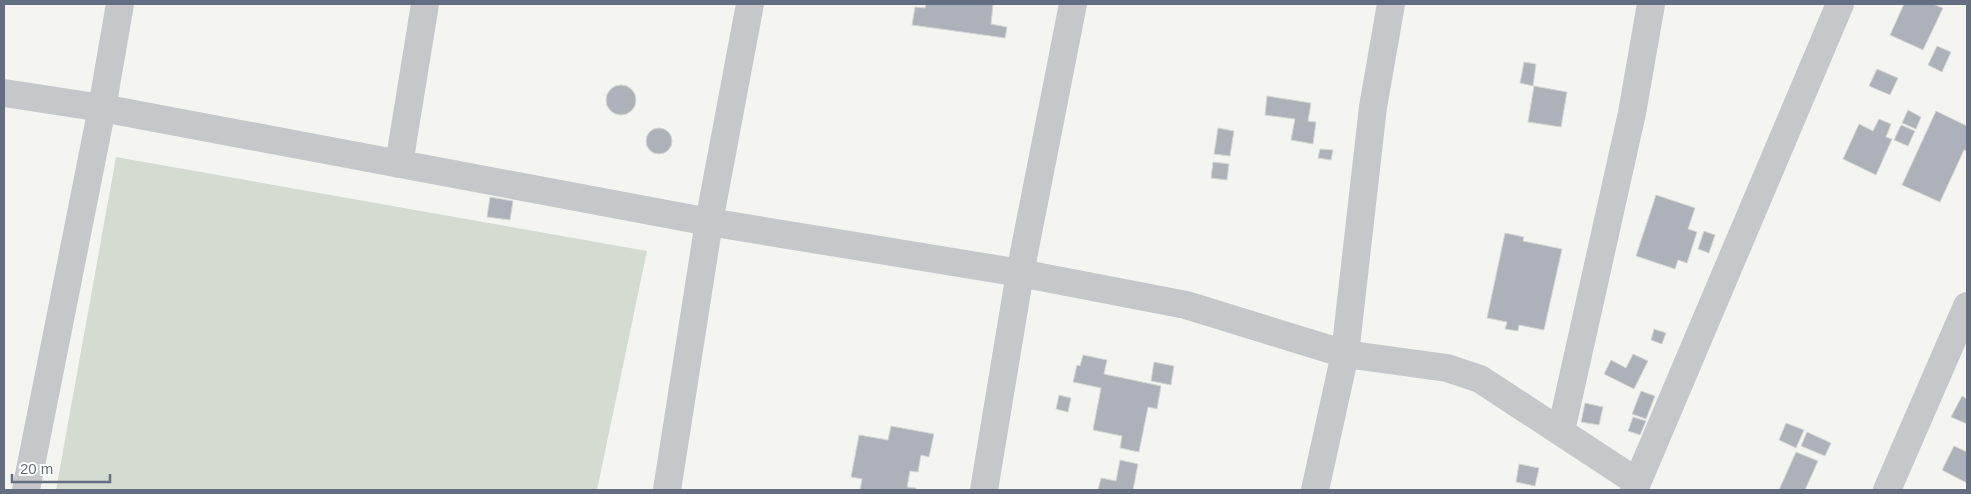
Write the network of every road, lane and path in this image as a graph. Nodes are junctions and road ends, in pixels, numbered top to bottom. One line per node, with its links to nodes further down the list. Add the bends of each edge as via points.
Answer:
1 (120, 4): 9 (street)
2 (425, 4): 10 (street)
3 (750, 4): 11 (street)
4 (1073, 4): 12 (street)
5 (1391, 4): 14 (street, via 1373,107)
6 (1651, 4): 16 (street, via 1632,113)
7 (1840, 4): 17 (street)
8 (4, 94): 9 (street)
9 (102, 108): 10 (street); 18 (street)
10 (399, 164): 11 (street)
11 (709, 222): 12 (street); 19 (street)
12 (1020, 273): 14 (street, via 1186,305); 20 (street)
13 (1967, 306): 15 (street)
14 (1345, 354): 16 (street, via 1446,368 1480,380); 21 (street)
15 (1957, 358): 22 (street)
16 (1561, 431): 17 (street)
17 (1635, 486)
18 (26, 490)
19 (667, 490)
20 (984, 490)
21 (1315, 490)
22 (1888, 490)

